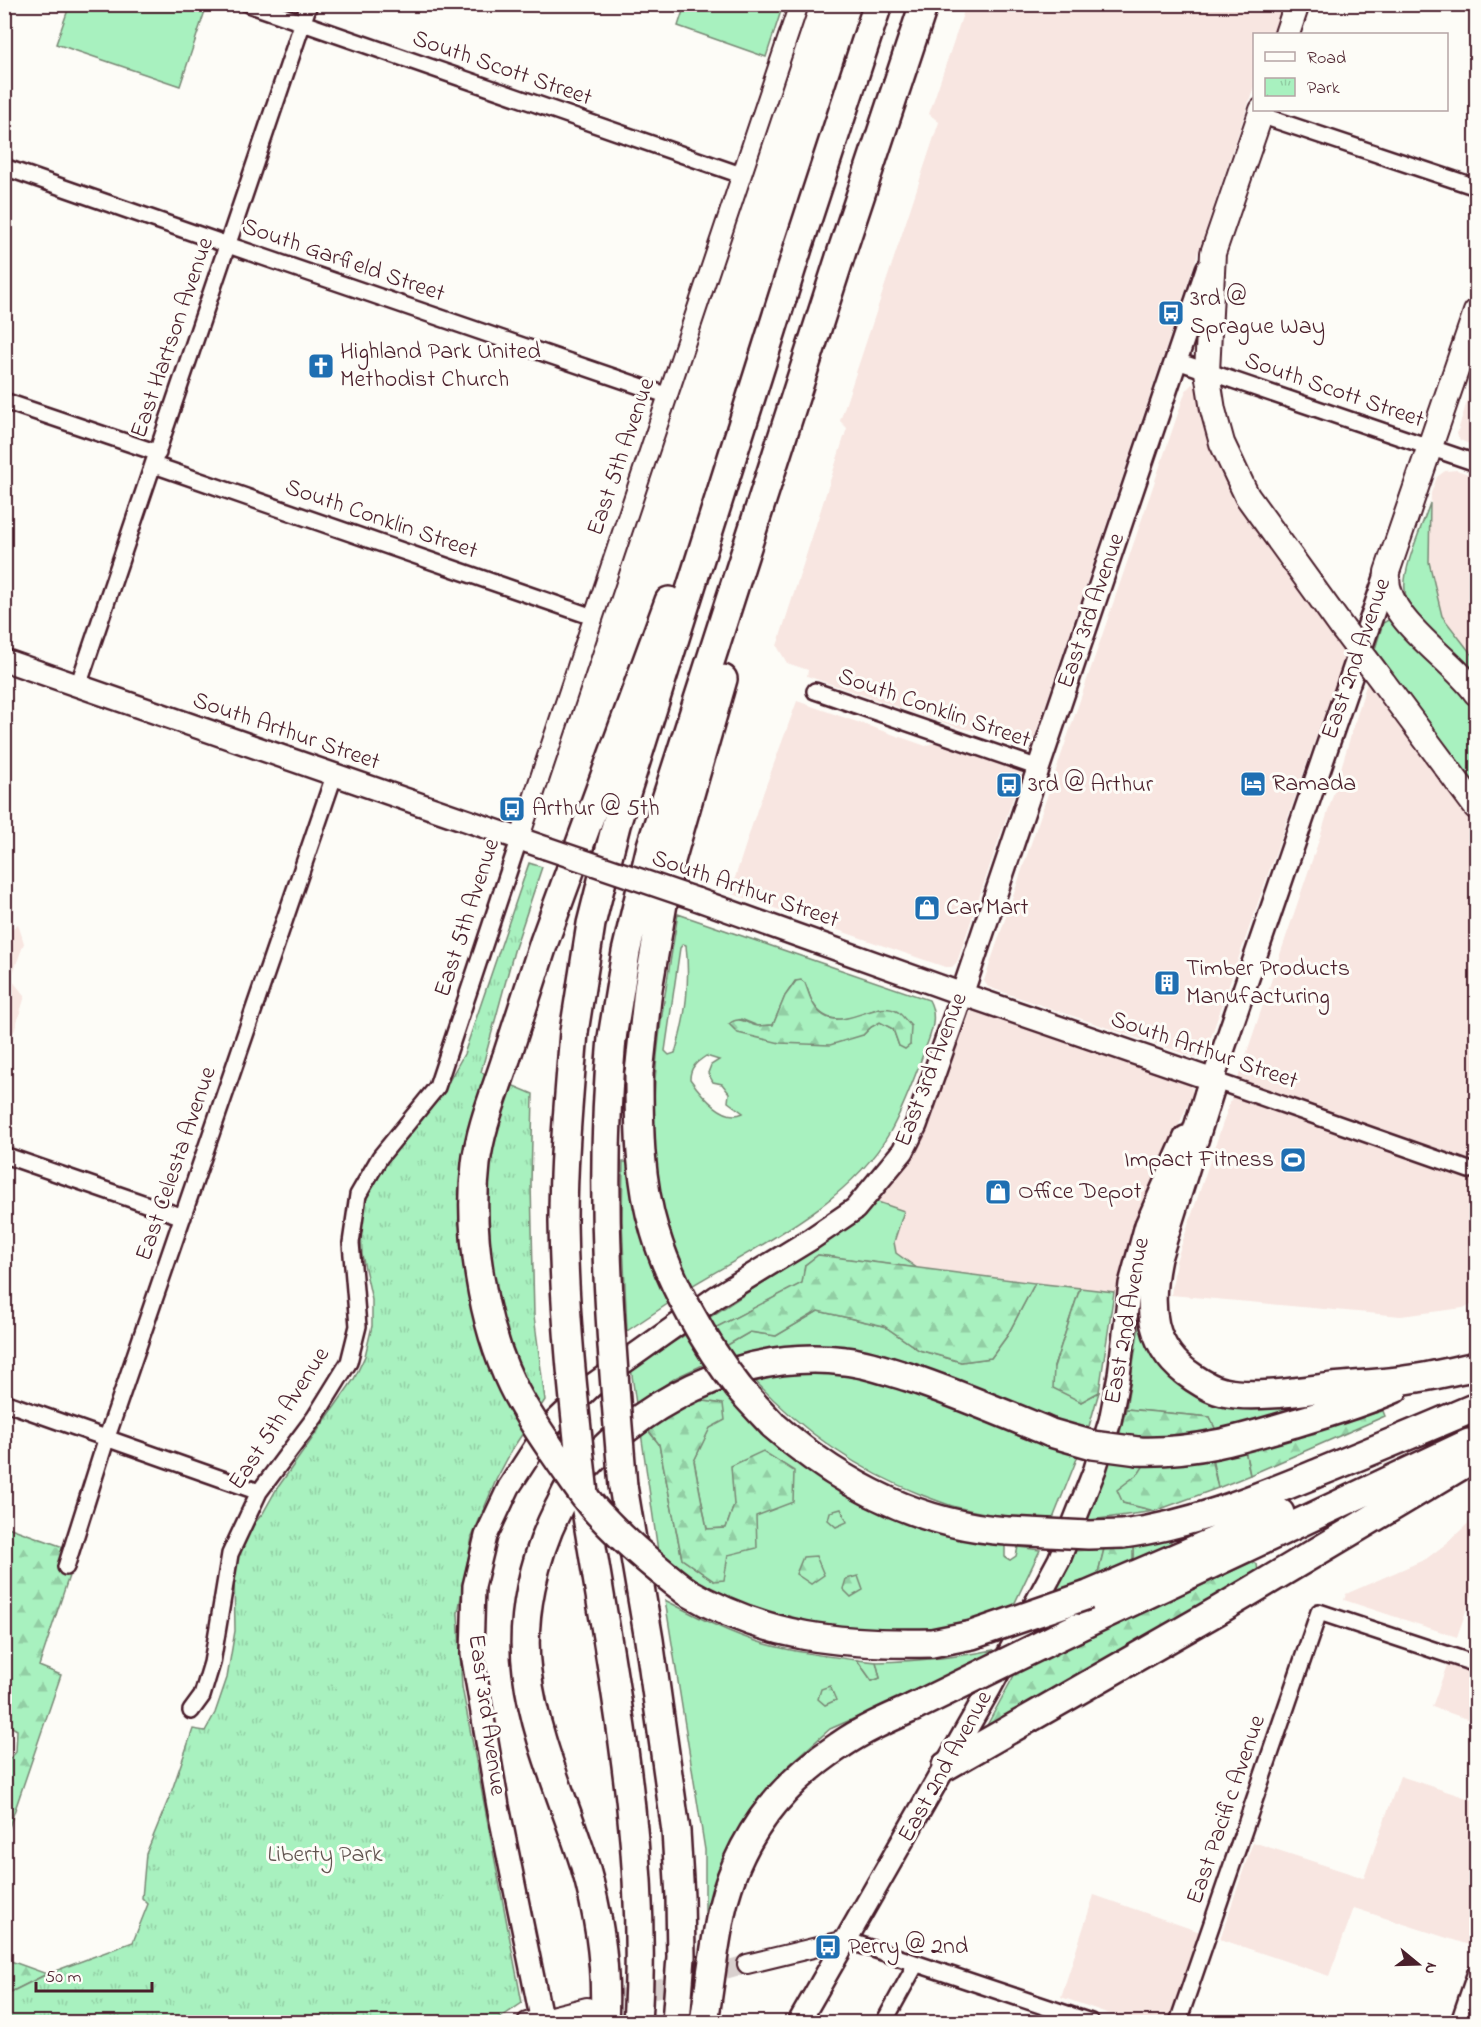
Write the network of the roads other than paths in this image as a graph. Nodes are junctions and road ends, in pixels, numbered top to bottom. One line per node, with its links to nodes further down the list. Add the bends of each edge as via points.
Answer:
1 (248, 4): 7 (street, South Scott Street)
2 (309, 4): 7 (street, East Hartson Avenue)
3 (798, 4): 11 (street, East 5th Avenue)
4 (878, 4): 14 (highway)
5 (924, 4): 15 (highway)
6 (1297, 4): 8 (main road)
7 (302, 24): 11 (street, South Scott Street); 13 (street, East Hartson Avenue)
8 (1287, 33)
9 (1261, 112): 12 (street); 16 (main road, East 3rd Avenue)
10 (4, 166): 13 (street, South Garfield Street)
11 (741, 175): 20 (street, East 5th Avenue)
12 (1476, 187)
13 (228, 245): 20 (street, South Garfield Street); 23 (street, East Hartson Avenue)
14 (799, 245): 45 (highway, bridge, via 548,930 483,1129 474,1192 479,1269 499,1350 525,1407 599,1515 686,1591 746,1621 832,1641 932,1643 972,1635 1088,1595 1400,1462); 58 (highway, bridge, via 616,825 591,924 574,1032 563,1224 570,1350 585,1504 619,1720 634,1850 639,1919)
15 (842, 251): 43 (highway, bridge, via 670,864 648,989 639,1073 640,1152 655,1232 680,1292 739,1388 795,1444 845,1479 890,1502 955,1525 1088,1534 1152,1530 1275,1491); 59 (highway, bridge, via 651,846 626,952 612,1038 607,1098 608,1310 623,1486 650,1640 676,1831 681,1957)
16 (1213, 253): 18 (main road, East 3rd Avenue); 19 (main road)
17 (1476, 312): 22 (main road, East 2nd Avenue)
18 (1177, 361): 19 (street, South Scott Street); 31 (main road, East 3rd Avenue)
19 (1207, 372): 22 (street, South Scott Street); 33 (main road, bridge, via 1219,432 1239,481 1266,524)
20 (669, 396): 26 (street, East 5th Avenue)
21 (4, 401): 23 (street, South Conklin Street)
22 (1430, 447): 24 (street, South Scott Street); 25 (main road, East 2nd Avenue)
23 (156, 459): 26 (street, South Conklin Street); 28 (street, East Hartson Avenue)
24 (1476, 463)
25 (1387, 572): 30 (main road, via 1388,592 1398,612); 36 (main road, East 2nd Avenue)
26 (593, 617): 34 (street, East 5th Avenue)
27 (4, 660): 28 (main road, South Arthur Street)
28 (78, 686): 32 (main road, South Arthur Street)
29 (815, 691): 31 (street, South Conklin Street)
30 (1476, 693)
31 (1039, 768): 35 (main road, East 3rd Avenue)
32 (334, 776): 34 (main road, South Arthur Street); 39 (street, East Celesta Avenue)
33 (1476, 807)
34 (519, 840): 35 (main road, South Arthur Street, bridge); 47 (street, East 5th Avenue, via 437,1087 380,1157 358,1195 351,1243 358,1326 349,1362 315,1417)
35 (962, 994): 36 (main road, South Arthur Street); 57 (main road, East 3rd Avenue, via 903,1152 855,1209 716,1297 595,1383 546,1430 509,1487 486,1536 474,1586 472,1654)
36 (1212, 1080): 38 (street, South Arthur Street); 41 (highway, via 1152,1282 1151,1309 1164,1349 1187,1374 1223,1392 1265,1394); 51 (main road, East 2nd Avenue, via 1146,1225 1130,1284 1110,1421 1081,1508 1059,1560)
37 (4, 1155): 39 (street)
38 (1468, 1170)
39 (183, 1217): 44 (street, East Celesta Avenue)
40 (1476, 1366): 41 (highway)
41 (1417, 1378): 56 (highway, bridge, via 1361,1403 1232,1442 1168,1452 1093,1445 884,1370 845,1361 805,1359 778,1361 709,1381 669,1400 619,1436 570,1485 554,1517 533,1581 525,1642 533,1706 589,1881 596,1916 603,1970)
42 (4, 1402): 44 (street)
43 (1476, 1407)
44 (107, 1437): 47 (street); 48 (street, East Celesta Avenue)
45 (1476, 1438): 60 (highway, bridge, via 871,1727 817,1761 793,1782 753,1830 741,1851 722,1908)
46 (1476, 1457): 51 (highway, via 1230,1604)
47 (259, 1492): 50 (street, East 5th Avenue, via 230,1554 212,1663 202,1696)
48 (66, 1567)
49 (1476, 1664): 64 (street, East Pacific Avenue, via 1319,1612)
50 (191, 1711)
51 (946, 1766): 52 (main road, East 2nd Avenue)
52 (846, 1940): 53 (street); 54 (street); 61 (main road, East 2nd Avenue)
53 (747, 1964)
54 (916, 1964): 62 (street); 63 (street)
55 (1476, 1972): 65 (street)
56 (596, 2015): 57 (street)
57 (537, 2021)
58 (637, 2022)
59 (676, 2022)
60 (705, 2022)
61 (799, 2022)
62 (884, 2022)
63 (1091, 2022)
64 (1178, 2022)
65 (1459, 2022)

